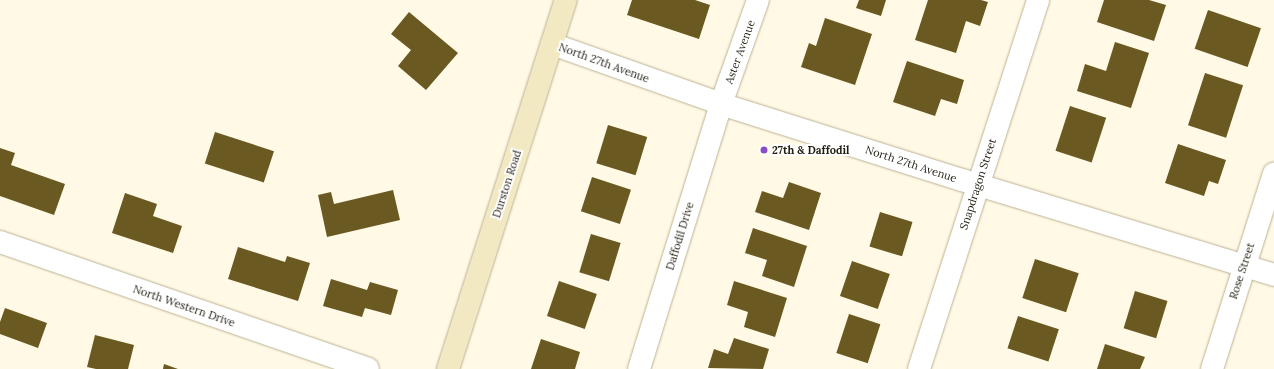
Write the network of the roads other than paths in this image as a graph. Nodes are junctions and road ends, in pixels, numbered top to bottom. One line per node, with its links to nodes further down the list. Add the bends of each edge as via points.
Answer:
1 (566, 0): 4 (main road, Durston Road)
2 (758, 0): 5 (street, Aster Avenue)
3 (1038, 0): 7 (street, Snapdragon Street)
4 (552, 44): 5 (street, North 27th Avenue); 12 (main road, Durston Road)
5 (721, 104): 7 (street, North 27th Avenue); 13 (street, Daffodil Drive)
6 (1274, 174): 9 (street, Rose Street)
7 (978, 185): 9 (street, North 27th Avenue); 14 (street, Snapdragon Street)
8 (0, 242): 11 (street, North Western Drive)
9 (1244, 265): 10 (street, North 27th Avenue); 15 (street, Rose Street)
10 (1274, 275)
11 (368, 369)
12 (448, 369)
13 (639, 369)
14 (919, 369)
15 (1212, 369)

